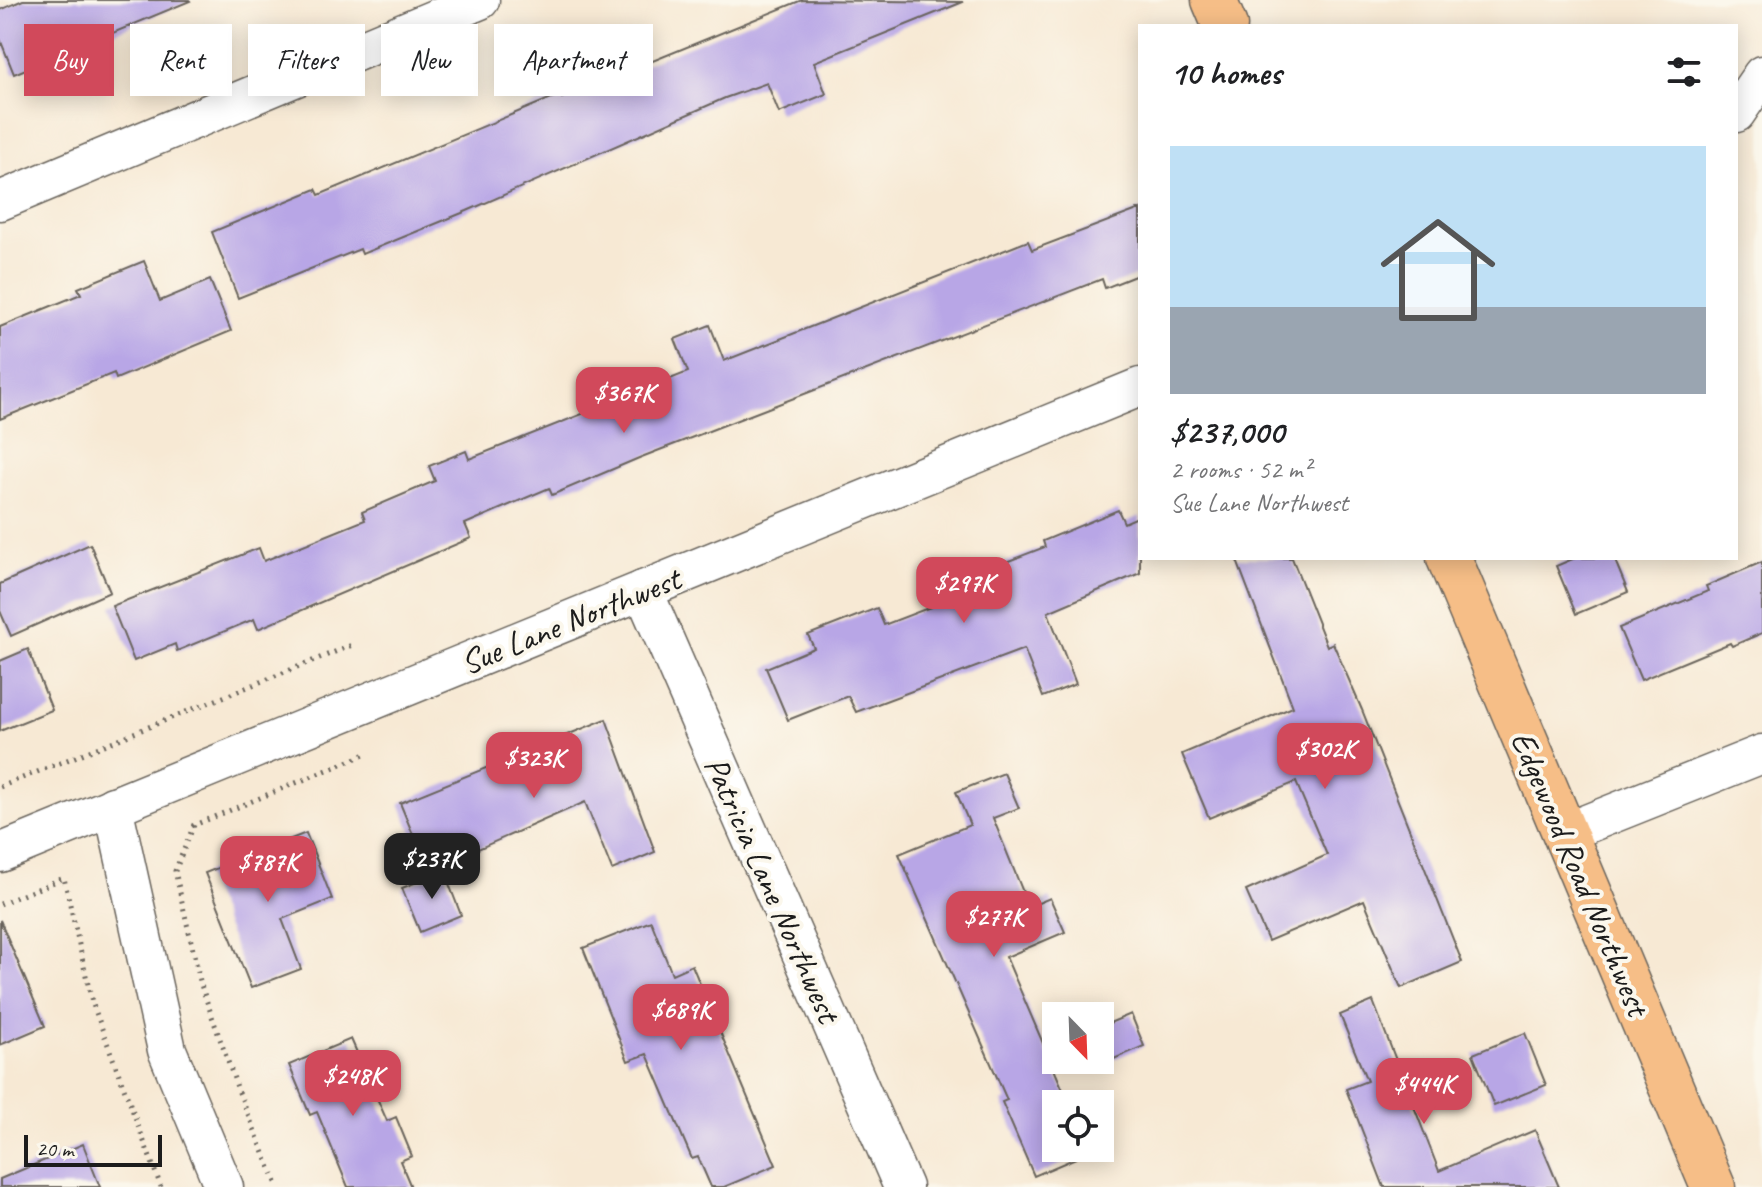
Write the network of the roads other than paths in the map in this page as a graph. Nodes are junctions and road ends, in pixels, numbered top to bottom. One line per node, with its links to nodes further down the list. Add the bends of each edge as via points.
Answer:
1 (480, 0): 6 (street)
2 (1214, 0): 3 (main road)
3 (1224, 24)
4 (1762, 75): 5 (street)
5 (1738, 110)
6 (0, 201)
7 (1138, 388): 9 (street, Sue Lane Northwest)
8 (1450, 560): 12 (main road, Edgewood Road Northwest)
9 (643, 590): 11 (street, Sue Lane Northwest); 15 (street, Patricia Lane Northwest)
10 (1762, 754): 12 (street)
11 (113, 806): 13 (street, Sue Lane Northwest); 14 (street, via 167,1050)
12 (1564, 833): 16 (main road, Edgewood Road Northwest)
13 (0, 853)
14 (224, 1187)
15 (903, 1187)
16 (1713, 1187)

